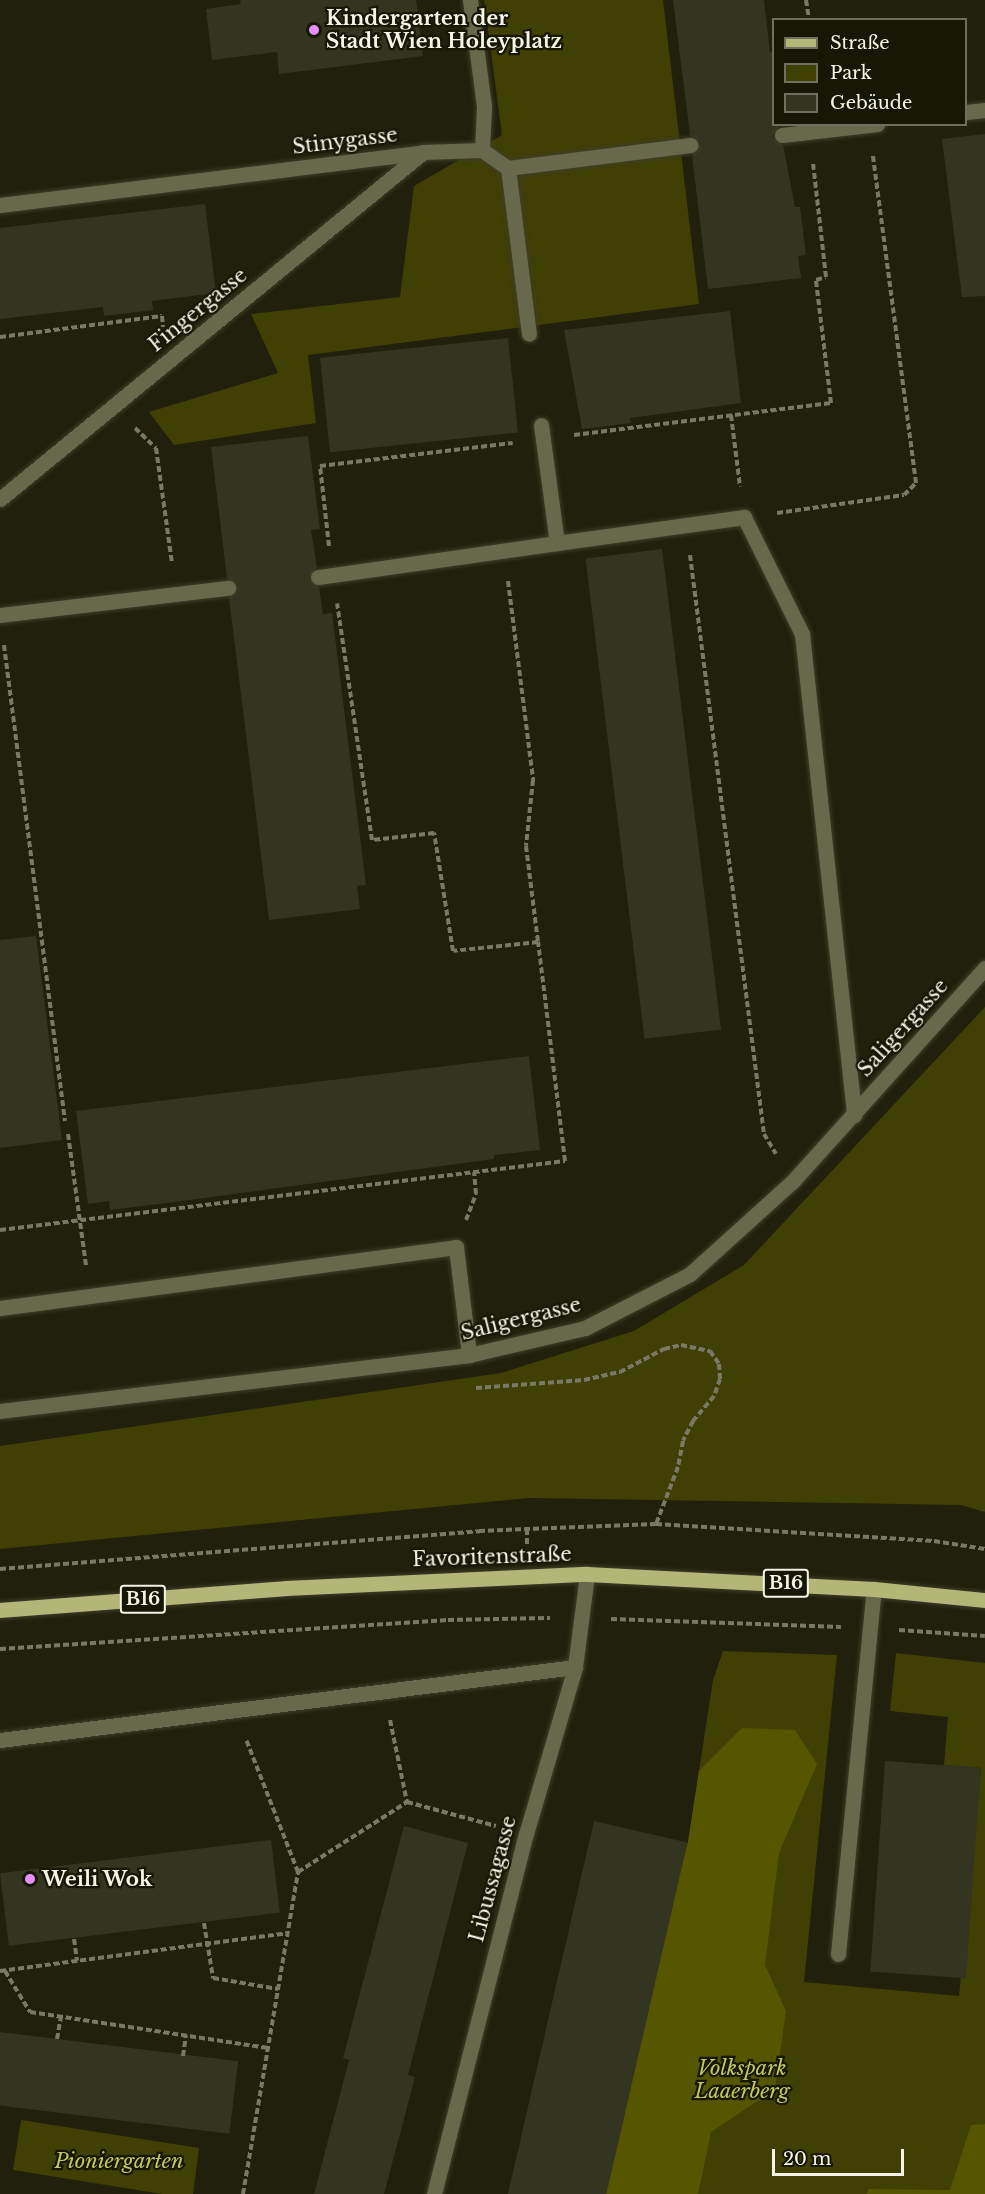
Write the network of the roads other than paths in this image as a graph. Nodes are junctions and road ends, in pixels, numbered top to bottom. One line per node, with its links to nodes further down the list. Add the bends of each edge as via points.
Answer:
1 (470, 0): 7 (street, via 484,107)
2 (985, 110): 3 (street)
3 (967, 112)
4 (861, 126): 5 (street)
5 (782, 135)
6 (691, 145): 9 (street)
7 (482, 150): 8 (street, Stinygasse); 9 (street)
8 (423, 152): 10 (street, Stinygasse); 13 (street, Fingergasse)
9 (508, 168): 11 (street)
10 (0, 205)
11 (530, 334)
12 (542, 432): 14 (street)
13 (0, 499)
14 (557, 543): 15 (street); 19 (street, via 744,518 802,634)
15 (325, 576)
16 (228, 588): 17 (street)
17 (0, 615)
18 (985, 968): 19 (street, Saligergasse)
19 (854, 1115): 21 (street, Saligergasse, via 793,1181 690,1274 585,1328)
20 (0, 1308): 21 (street, via 456,1247)
21 (469, 1355): 22 (street, Saligergasse)
22 (0, 1411)
23 (587, 1574): 24 (main road, Favoritenstraße / B16); 26 (main road, Favoritenstraße / B16, via 286,1588); 27 (street, Libussagasse)
24 (874, 1589): 25 (main road, Favoritenstraße / B16); 29 (street)
25 (985, 1600)
26 (0, 1610)
27 (575, 1667): 28 (street); 30 (street, Libussagasse, via 526,1834)
28 (0, 1740)
29 (838, 1954)
30 (434, 2194)

